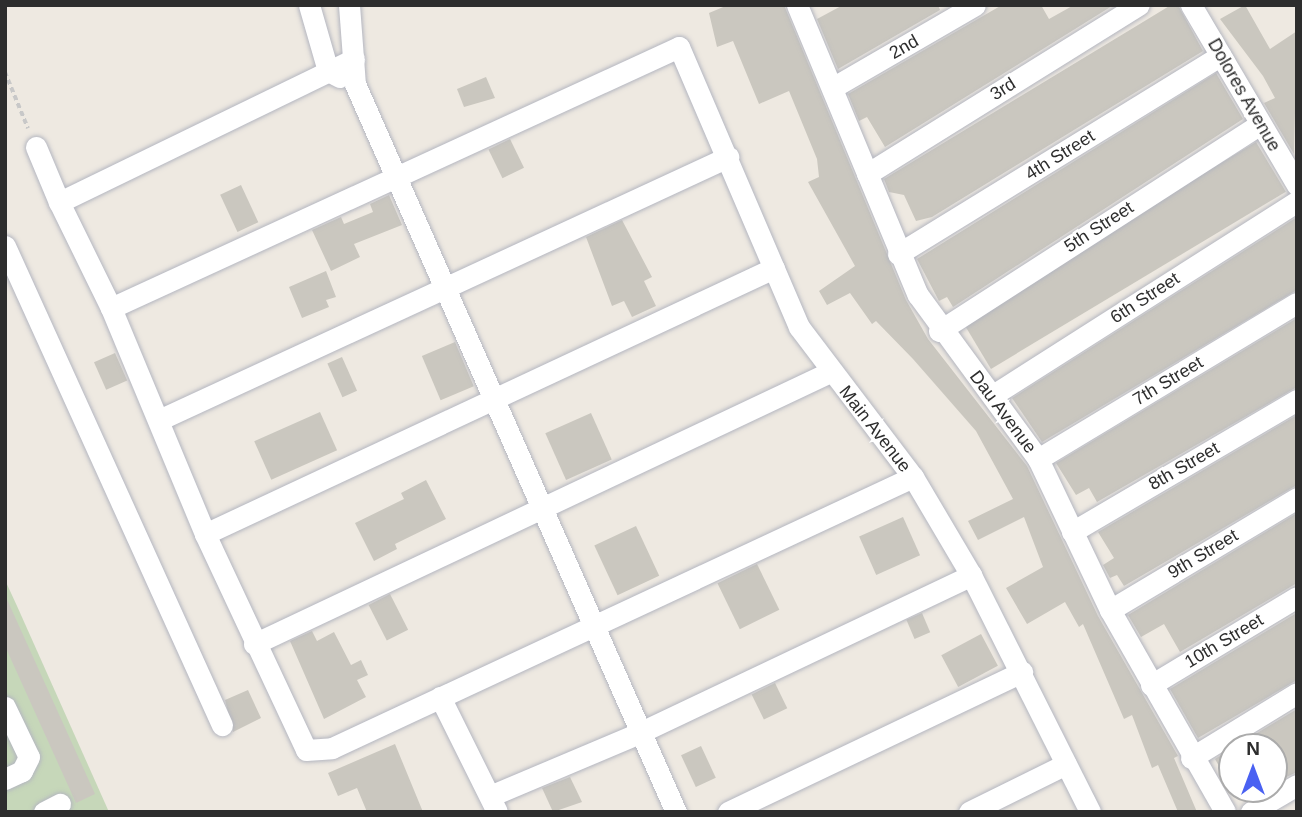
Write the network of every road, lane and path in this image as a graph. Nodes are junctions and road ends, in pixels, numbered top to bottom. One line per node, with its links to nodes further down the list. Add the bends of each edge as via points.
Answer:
1 (309, 5): 9 (street)
2 (349, 5): 8 (street)
3 (975, 5): 12 (street, 2nd)
4 (1139, 5): 16 (street, 3rd)
5 (1191, 5): 7 (street, Dolores Avenue)
6 (803, 8): 12 (street, Dau Avenue)
7 (1221, 55): 13 (street, Dolores Avenue); 22 (street, 4th Street)
8 (355, 59): 9 (street); 11 (street)
9 (328, 71): 11 (street); 20 (street)
10 (5, 72): 14 (path)
11 (355, 84): 17 (street)
12 (832, 88): 16 (street, Dau Avenue)
13 (1259, 124): 18 (street, Dolores Avenue); 27 (street, 5th Street)
14 (36, 147): 20 (street)
15 (728, 157): 17 (street, Main Avenue, via 686,52 673,46); 23 (street, Main Avenue); 24 (street)
16 (867, 174): 22 (street, Dau Avenue)
17 (396, 180): 24 (street); 26 (street)
18 (1297, 185)
19 (1297, 201): 29 (street, 6th Street)
20 (59, 202): 26 (street)
21 (5, 246): 49 (street)
22 (898, 254): 27 (street, Dau Avenue)
23 (774, 268): 28 (street, Main Avenue, via 799,327); 30 (street)
24 (447, 287): 30 (street); 32 (street)
25 (1297, 303): 33 (street, 7th Street)
26 (111, 307): 32 (street)
27 (939, 331): 29 (street, Dau Avenue)
28 (830, 372): 34 (street, Main Avenue); 36 (street)
29 (993, 395): 33 (street, Dau Avenue)
30 (493, 399): 36 (street); 38 (street)
31 (1297, 400): 37 (street, 8th Street)
32 (160, 419): 38 (street)
33 (1038, 459): 37 (street, Dau Avenue)
34 (913, 477): 39 (street, Main Avenue); 42 (street)
35 (1297, 498): 41 (street, 9th Street)
36 (540, 512): 42 (street); 43 (street)
37 (1072, 532): 41 (street, Dau Avenue)
38 (205, 534): 43 (street)
39 (971, 575): 44 (street, Main Avenue); 50 (street)
40 (1297, 597): 45 (street, 10th Street)
41 (1110, 610): 45 (street, Dau Avenue)
42 (590, 624): 47 (street); 50 (street)
43 (254, 644): 47 (street, via 306,750 332,748)
44 (1022, 672): 52 (street, Main Avenue); 57 (street)
45 (1151, 685): 51 (street, Dau Avenue)
46 (1297, 693): 51 (street)
47 (440, 697): 55 (street)
48 (5, 707): 53 (street, via 29,757 22,771)
49 (222, 725)
50 (639, 733): 55 (street); 56 (street)
51 (1191, 758): 60 (street, Dau Avenue)
52 (1066, 764): 58 (street); 59 (street, Main Avenue)
53 (5, 779)
54 (1297, 785): 61 (street)
55 (494, 804)
56 (676, 812)
57 (728, 812)
58 (969, 812)
59 (1090, 812)
60 (1225, 812)
61 (1251, 812)

